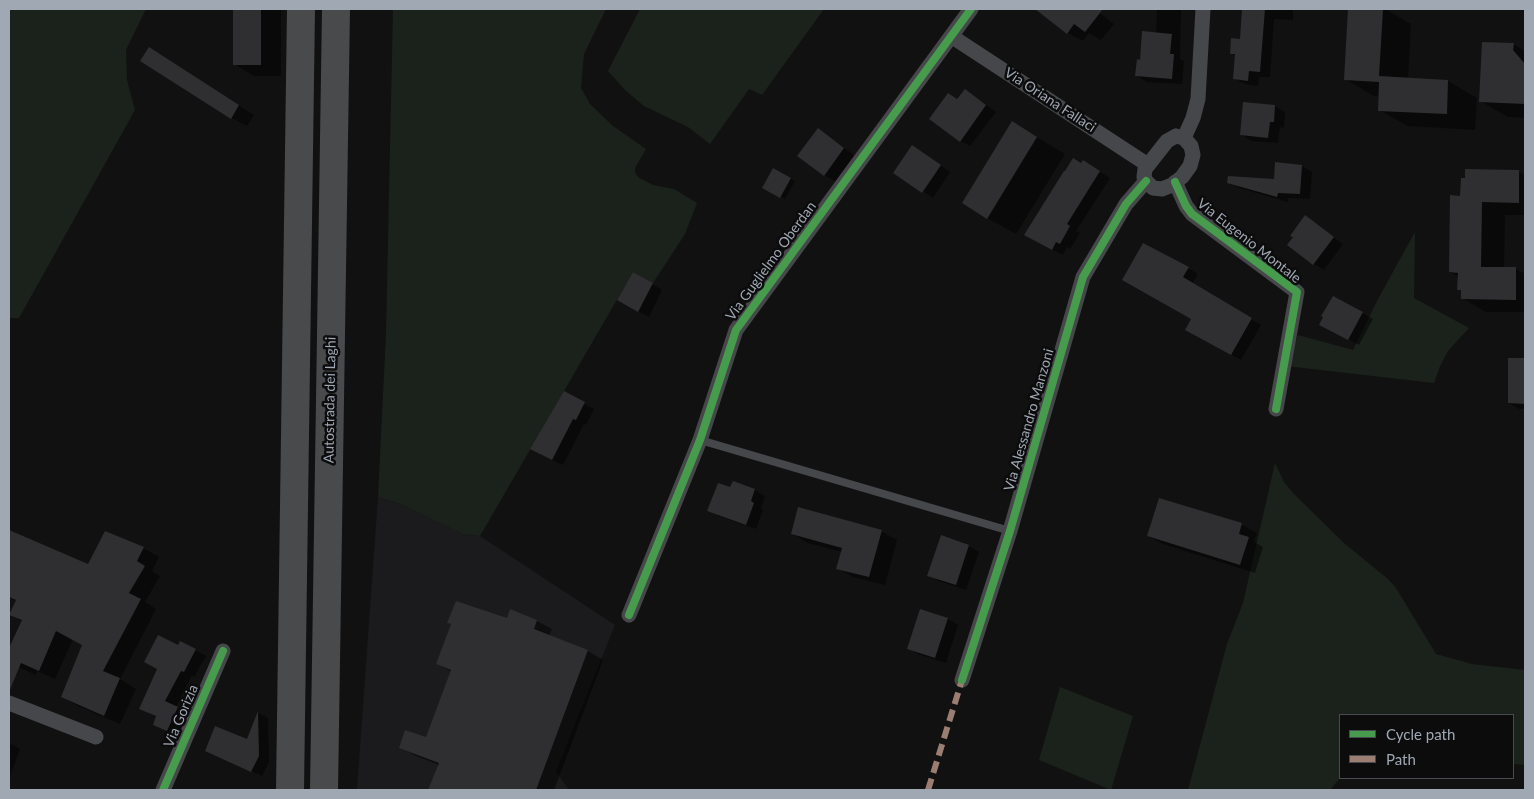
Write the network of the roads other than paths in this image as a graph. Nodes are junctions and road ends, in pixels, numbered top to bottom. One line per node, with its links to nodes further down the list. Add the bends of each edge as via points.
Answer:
1 (301, 9): 19 (highway)
2 (336, 9): 20 (highway, Autostrada dei Laghi)
3 (971, 9): 5 (street, Via Guglielmo Oberdan)
4 (1203, 9): 6 (street, via 1197,104)
5 (951, 36): 7 (street, Via Oriana Fallaci); 11 (street, Via Guglielmo Oberdan, via 736,330)
6 (1184, 138): 7 (street, via 1170,138); 9 (street, via 1193,155 1190,166)
7 (1148, 165): 8 (street, via 1144,172)
8 (1146, 181): 9 (street, via 1158,189); 12 (street, Via Alessandro Manzoni, via 1126,204 1083,276)
9 (1175, 182): 10 (street, Via Eugenio Montale, via 1192,214 1297,292)
10 (1276, 409)
11 (700, 440): 12 (lane); 13 (street, Via Guglielmo Oberdan)
12 (1010, 531): 15 (street, Via Alessandro Manzoni)
13 (629, 615)
14 (223, 651): 18 (street, Via Gorizia)
15 (962, 680)
16 (9, 703): 17 (street)
17 (96, 737)
18 (163, 790)
19 (290, 790)
20 (324, 790)

